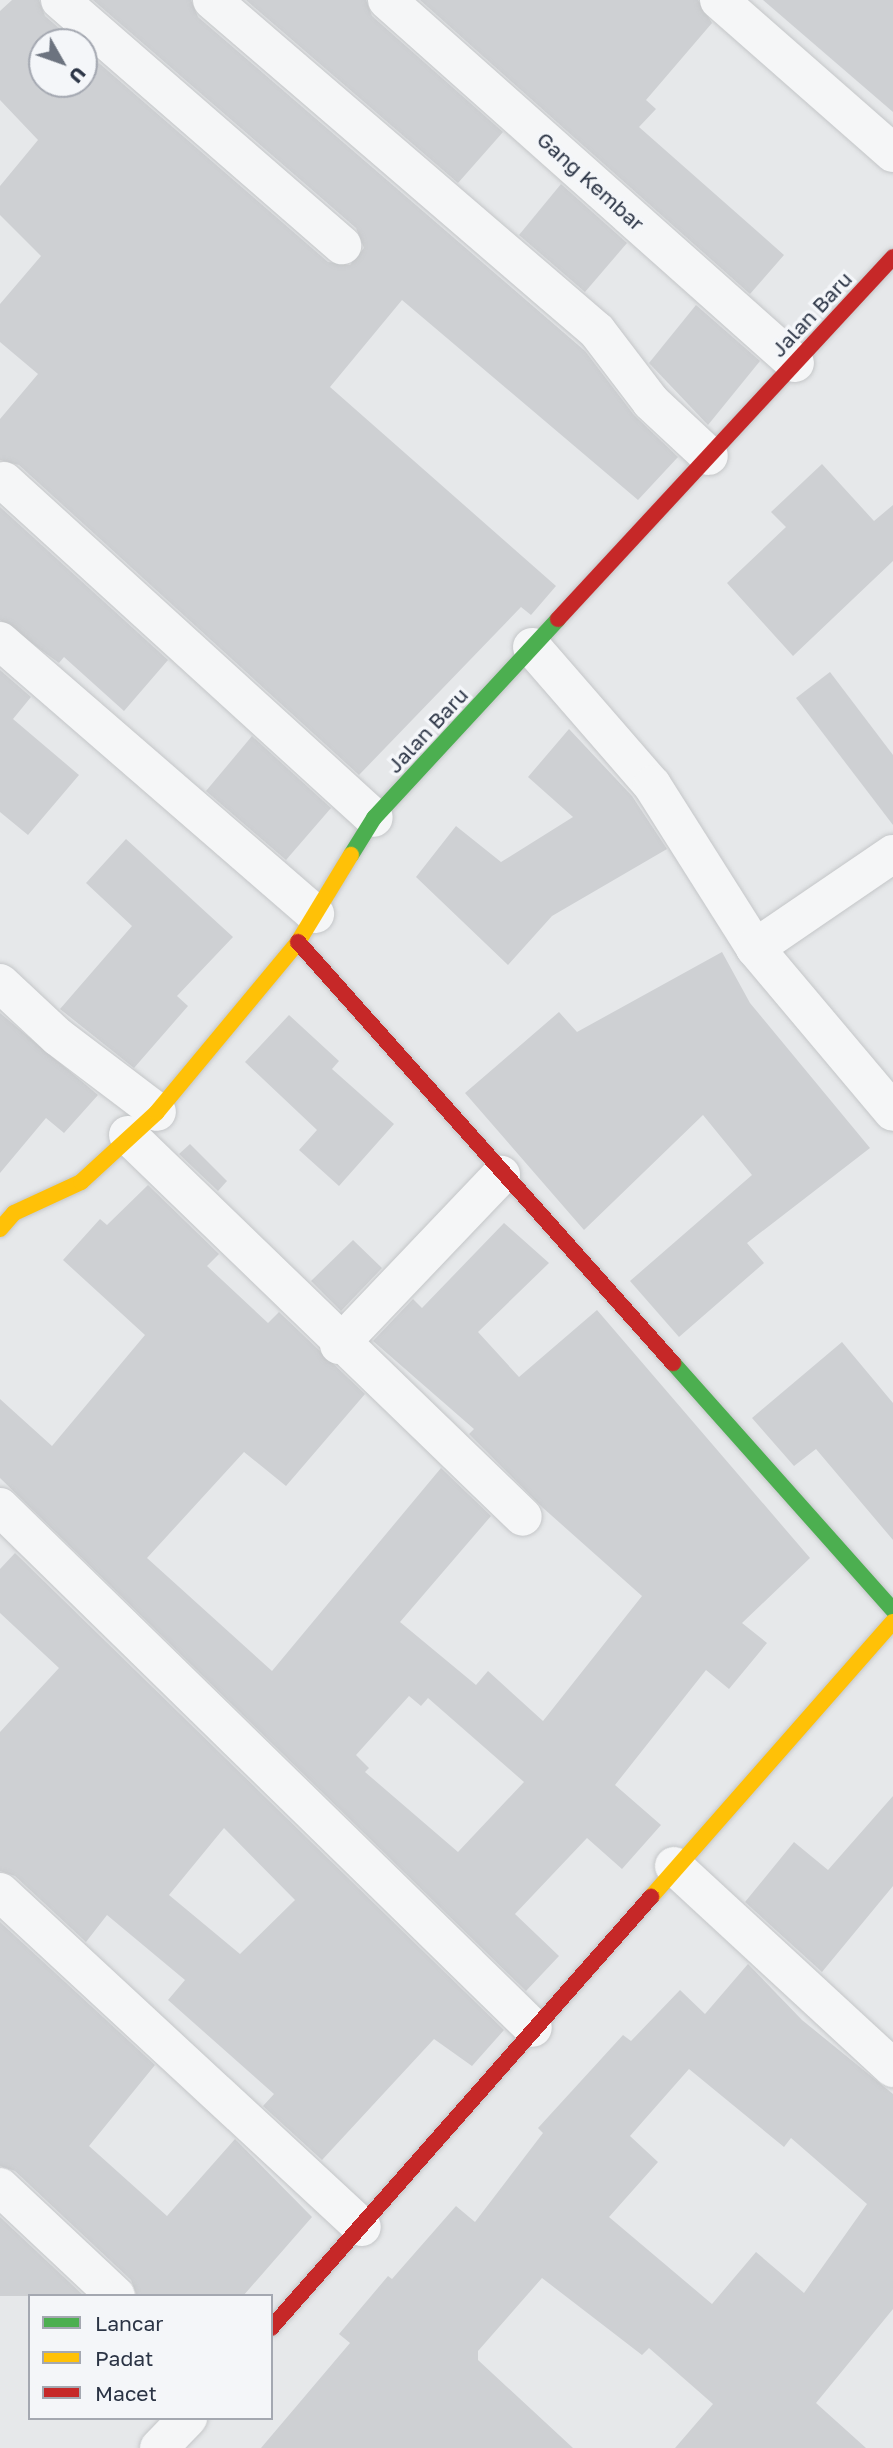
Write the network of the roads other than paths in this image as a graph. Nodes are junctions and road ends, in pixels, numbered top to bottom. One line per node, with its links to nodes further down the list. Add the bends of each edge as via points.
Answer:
1 (60, 0): 6 (street)
2 (212, 0): 9 (street, via 597,331 651,402)
3 (387, 0): 8 (street, Gang Kembar)
4 (719, 0): 5 (street)
5 (893, 153)
6 (342, 245)
7 (893, 257): 8 (street, Jalan Baru)
8 (795, 363): 9 (street, Jalan Baru)
9 (709, 456): 12 (street, Jalan Baru)
10 (4, 481): 13 (street)
11 (0, 641): 15 (street)
12 (533, 647): 13 (street, Jalan Baru); 16 (street, via 652,785)
13 (374, 818): 15 (street, Jalan Baru)
14 (893, 854): 16 (street)
15 (306, 928): 18 (street, Jalan Baru); 21 (street)
16 (755, 948): 19 (street)
17 (0, 983): 18 (street, via 58,1037)
18 (157, 1112): 20 (street, Jalan Baru)
19 (893, 1112)
20 (128, 1135): 22 (street, Jalan Baru, via 81,1182); 23 (street)
21 (500, 1175): 23 (street); 26 (street)
22 (5, 1214)
23 (339, 1345): 25 (street)
24 (0, 1507): 30 (street)
25 (523, 1517)
26 (893, 1610)
27 (893, 1622): 28 (street)
28 (674, 1866): 30 (street); 31 (street)
29 (0, 1892): 33 (street)
30 (533, 2028): 33 (street)
31 (893, 2068)
32 (0, 2187): 34 (street)
33 (362, 2227): 35 (street)
34 (114, 2294)
35 (273, 2326)
36 (186, 2420): 37 (street)
37 (159, 2448)

